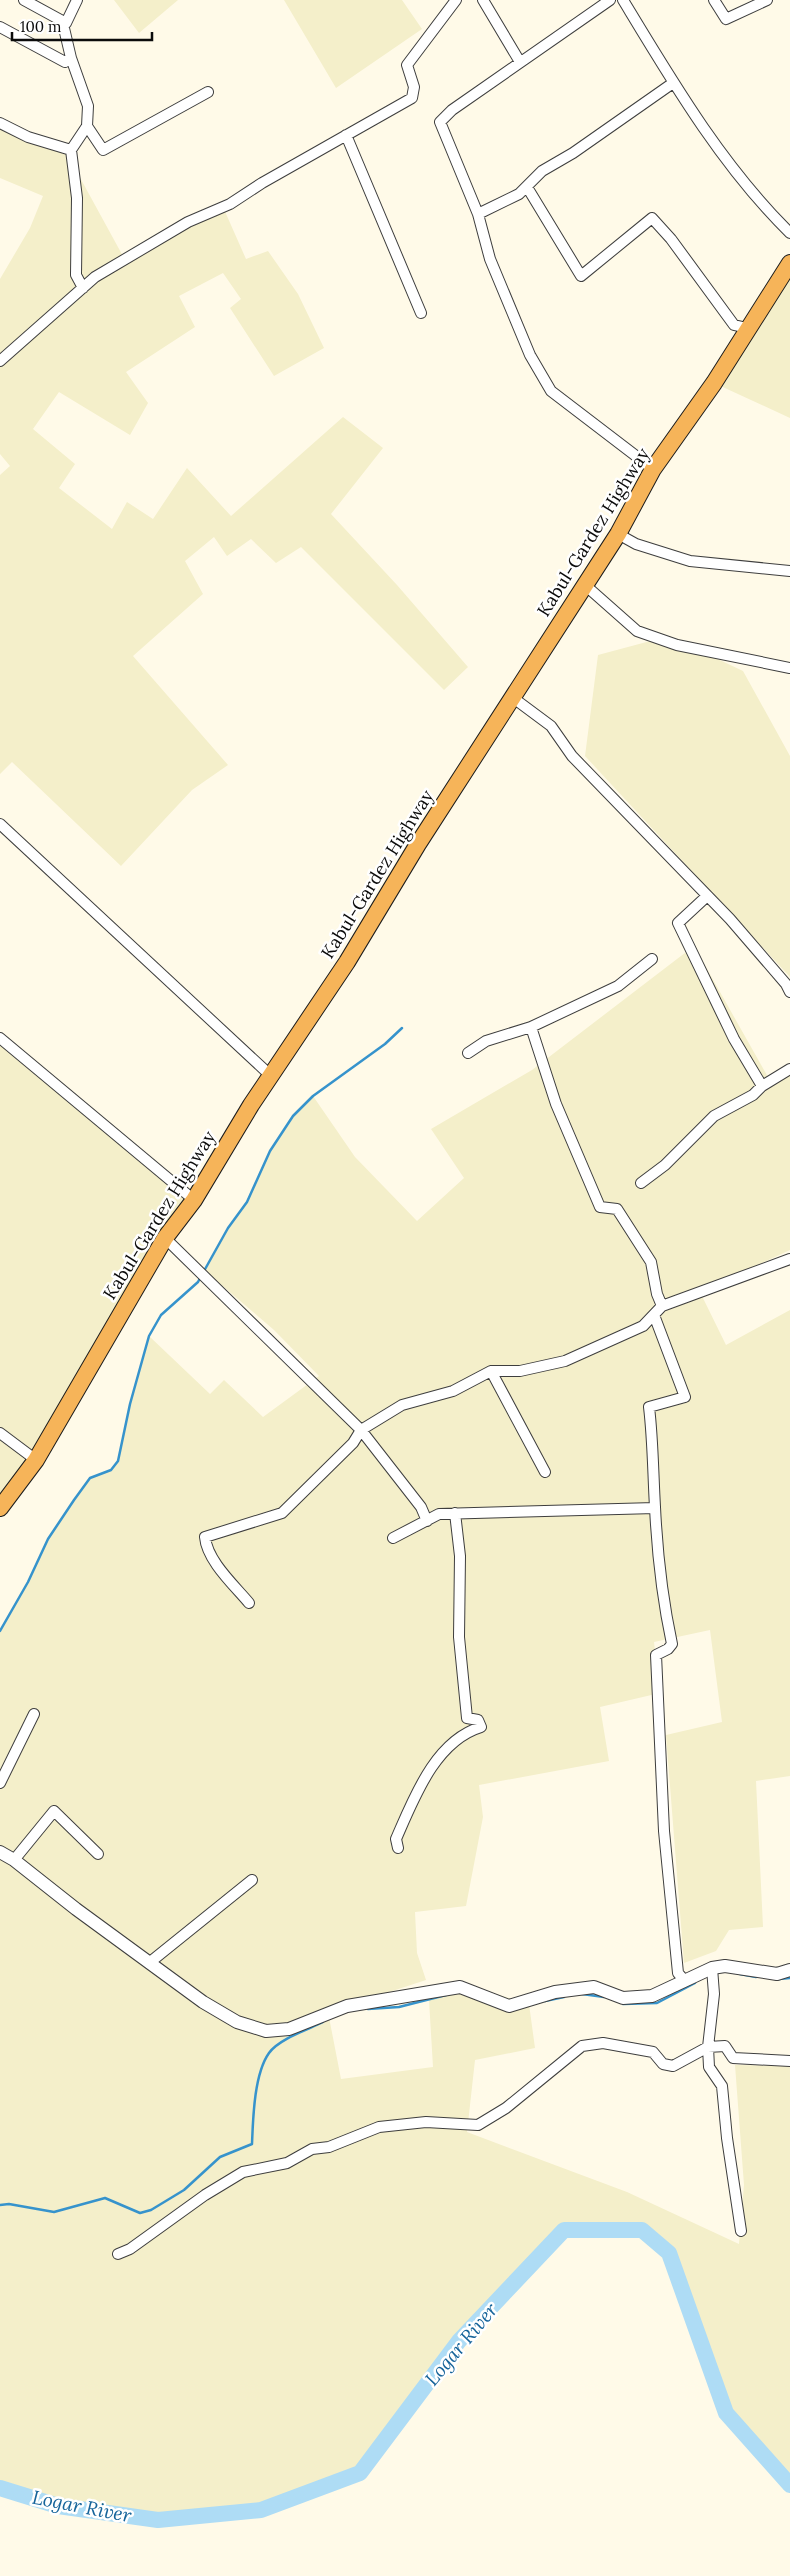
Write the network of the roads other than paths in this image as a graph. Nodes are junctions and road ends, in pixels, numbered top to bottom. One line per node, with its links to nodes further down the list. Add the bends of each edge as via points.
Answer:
1 (24, 0): 9 (street)
2 (77, 0): 9 (street)
3 (456, 0): 17 (street, via 407,65 415,93 412,98)
4 (483, 0): 12 (street)
5 (610, 0): 12 (street)
6 (623, 0): 13 (street)
7 (714, 0): 8 (street, via 726,19)
8 (767, 0)
9 (66, 23): 11 (street, via 63,24)
10 (0, 27): 11 (street, via 65,62)
11 (71, 58): 16 (street, via 88,106)
12 (520, 62): 20 (street, via 440,122)
13 (673, 83): 19 (street, via 572,154 542,171); 21 (street, via 750,190)
14 (208, 92): 16 (street, via 103,150)
15 (0, 123): 18 (street, via 28,137)
16 (87, 126): 18 (street)
17 (346, 135): 23 (street, via 230,204 188,222 132,254); 24 (street)
18 (70, 150): 23 (street, via 76,198 76,275)
19 (527, 187): 20 (street); 25 (street, via 581,276 652,218 672,239 734,325)
20 (478, 214): 27 (street, via 490,258 530,355 551,391)
21 (790, 233)
22 (790, 262): 25 (highway, Kabul-Gardez Highway)
23 (83, 288): 26 (street)
24 (421, 313)
25 (747, 328): 27 (highway, Kabul-Gardez Highway, via 714,383)
26 (0, 361)
27 (653, 469): 28 (highway, Kabul-Gardez Highway)
28 (618, 534): 29 (street, via 636,544 690,562); 30 (highway, Kabul-Gardez Highway)
29 (790, 571)
30 (585, 584): 31 (street, via 637,631 677,645); 33 (highway, Kabul-Gardez Highway)
31 (787, 668): 32 (street)
32 (790, 678)
33 (512, 697): 35 (street, via 551,726 572,756); 42 (highway, Kabul-Gardez Highway, via 347,962)
34 (0, 824): 42 (street)
35 (706, 897): 37 (street, via 730,919); 43 (street, via 678,923 734,1039)
36 (652, 959): 38 (street, via 618,986)
37 (789, 986)
38 (531, 1027): 40 (street, via 486,1041); 48 (street, via 556,1104 600,1207 617,1209 651,1262)
39 (0, 1038): 45 (street)
40 (468, 1053)
41 (790, 1069): 43 (street)
42 (270, 1075): 45 (highway, Kabul-Gardez Highway)
43 (762, 1086): 44 (street, via 714,1116 665,1165)
44 (641, 1183)
45 (194, 1200): 46 (highway, Kabul-Gardez Highway)
46 (165, 1238): 51 (street); 53 (highway, Kabul-Gardez Highway)
47 (790, 1259): 48 (street)
48 (662, 1306): 49 (street)
49 (654, 1315): 50 (street, via 643,1326 565,1361 520,1371); 56 (street, via 685,1397 649,1407)
50 (491, 1371): 51 (street, via 453,1391 402,1405); 54 (street)
51 (361, 1430): 58 (street, via 421,1507); 60 (street, via 353,1443 282,1513 206,1537 217,1564)
52 (0, 1433): 53 (street)
53 (36, 1460): 55 (highway, Kabul-Gardez Highway)
54 (545, 1472)
55 (0, 1508)
56 (655, 1508): 57 (street); 71 (street, via 672,1644 656,1655 664,1831 678,1973)
57 (455, 1513): 58 (street, via 439,1514); 63 (street, via 460,1556 459,1637 467,1718 478,1720 481,1727 464,1732 432,1765 396,1839)
58 (427, 1521): 59 (street)
59 (393, 1538)
60 (249, 1604)
61 (34, 1714): 62 (street)
62 (0, 1783)
63 (398, 1848)
64 (0, 1852): 66 (street)
65 (98, 1854): 66 (street, via 54,1811)
66 (14, 1860): 68 (street)
67 (252, 1880): 68 (street)
68 (149, 1962): 71 (street, via 203,2002 237,2022 266,2031 289,2029 347,2006 460,1987 509,2006 555,1992 594,1987 623,1998 652,1996)
69 (712, 1968): 70 (street, via 724,1966 777,1974); 71 (street); 72 (street, via 714,1994)
70 (790, 1970)
71 (684, 1980)
72 (708, 2047): 73 (street, via 725,2046 733,2058); 74 (street, via 709,2067 722,2086 726,2138); 75 (street, via 673,2066 663,2064 653,2052 603,2044 582,2046 506,2108 478,2125 426,2122 379,2127 329,2147 312,2148 287,2163 243,2172)
73 (790, 2061)
74 (741, 2231)
75 (118, 2254)

